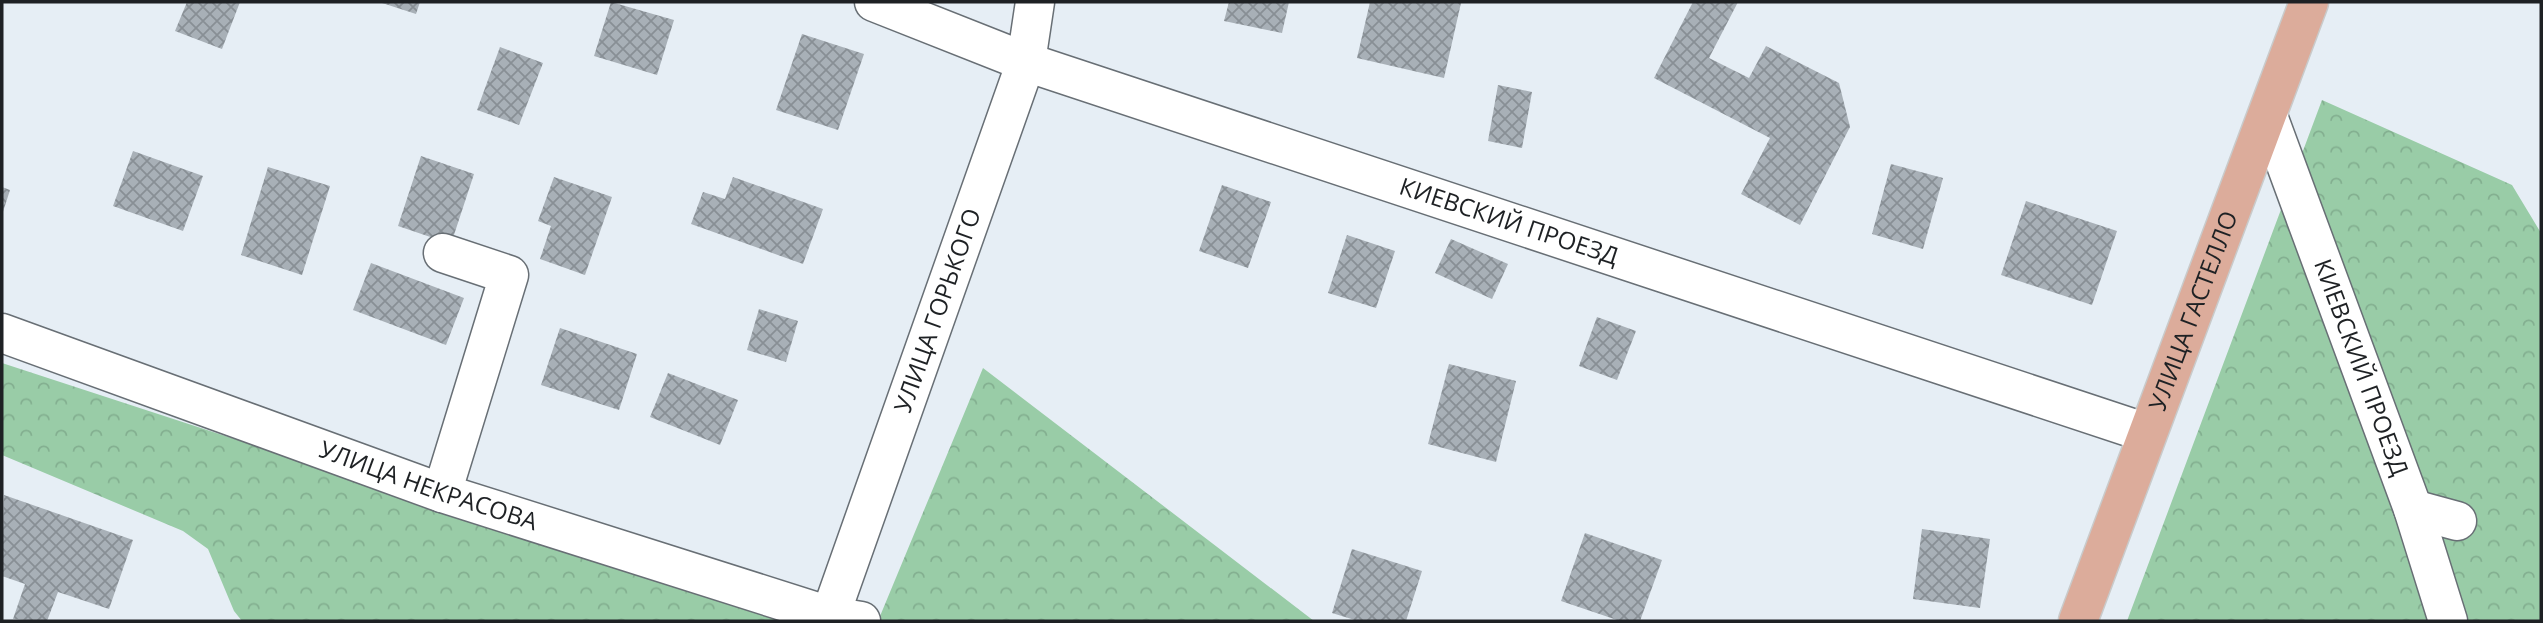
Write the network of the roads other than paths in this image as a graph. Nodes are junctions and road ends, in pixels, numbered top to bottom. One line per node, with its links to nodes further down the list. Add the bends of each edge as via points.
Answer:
1 (874, 2): 4 (street, КИЕВСКИЙ ПРОЕЗД)
2 (1035, 2): 4 (street, УЛИЦА ГОРЬКОГО)
3 (2309, 2): 5 (main road, УЛИЦА ГАСТЕЛЛО)
4 (1026, 62): 8 (street, КИЕВСКИЙ ПРОЕЗД); 12 (street, УЛИЦА ГОРЬКОГО)
5 (2268, 116): 8 (main road, УЛИЦА ГАСТЕЛЛО); 10 (street, КИЕВСКИЙ ПРОЕЗД)
6 (443, 253): 9 (street, via 509,275)
7 (2, 333): 9 (street, УЛИЦА НЕКРАСОВА)
8 (2147, 433): 13 (main road, УЛИЦА ГАСТЕЛЛО)
9 (442, 493): 12 (street, УЛИЦА НЕКРАСОВА)
10 (2413, 509): 11 (street); 14 (street, КИЕВСКИЙ ПРОЕЗД)
11 (2456, 521)
12 (846, 619)
13 (2078, 621)
14 (2448, 621)

